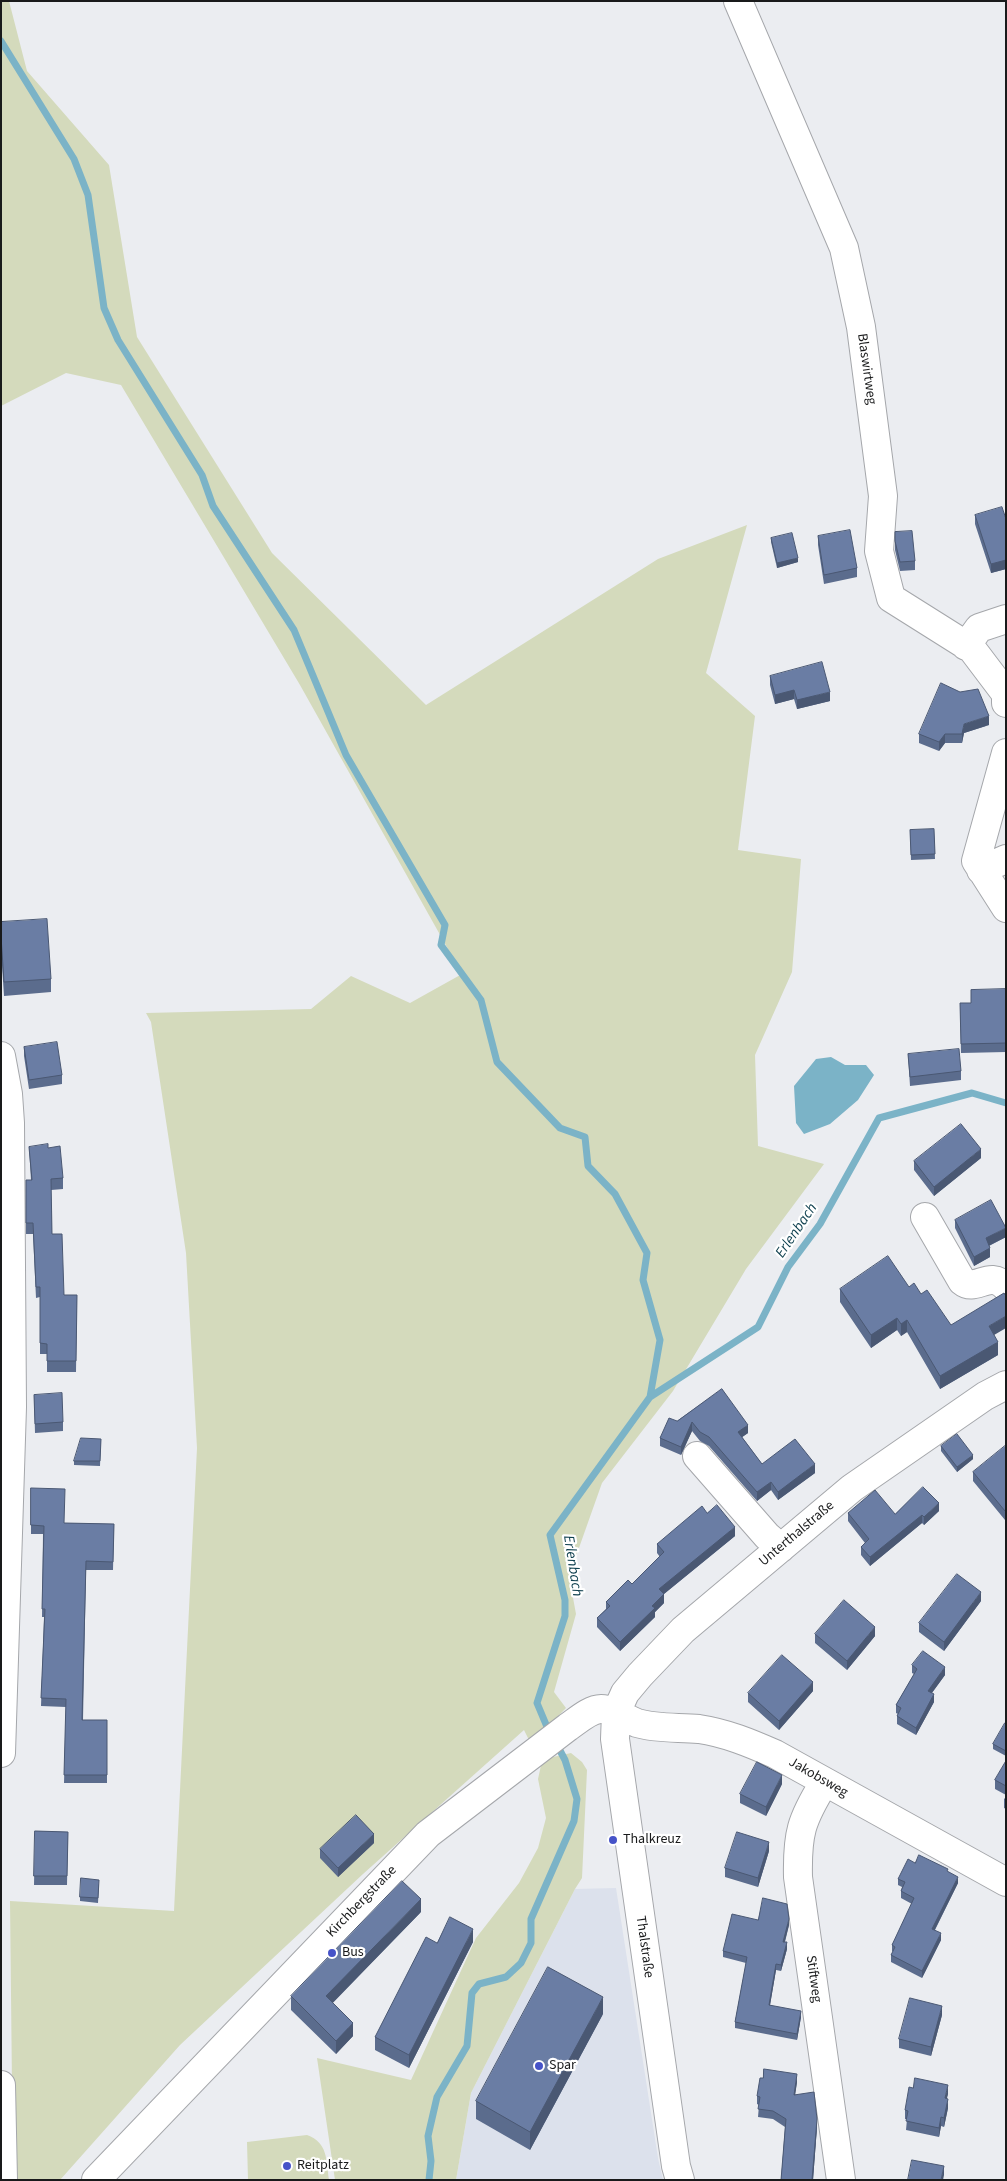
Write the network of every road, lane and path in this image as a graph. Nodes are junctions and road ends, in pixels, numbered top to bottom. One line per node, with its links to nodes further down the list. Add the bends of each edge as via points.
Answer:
1 (738, 1): 3 (street, Blaswirtweg, via 844,248 866,364 883,496 879,551 891,598)
2 (1006, 620): 3 (street, via 980,628)
3 (966, 646): 4 (street, Blaswirtweg, via 972,649 1006,694)
4 (1006, 703)
5 (1006, 753): 7 (street, via 976,862)
6 (1006, 859): 7 (street)
7 (981, 870): 8 (street)
8 (1006, 908)
9 (1, 1056): 16 (street, via 10,1123 12,1407)
10 (925, 1217): 11 (street, via 965,1284 991,1279)
11 (1006, 1287)
12 (1006, 1385): 14 (street, Unterthalstraße, via 985,1396 852,1488)
13 (697, 1456): 14 (street)
14 (781, 1548): 15 (street, Unterthalstraße, via 683,1630 625,1693)
15 (616, 1713): 17 (street, Jakobsweg, via 657,1727 726,1734 775,1754); 21 (street, Kirchbergstraße, via 600,1709 589,1713 442,1823 415,1847); 22 (street, Thalstraße, via 615,1739)
16 (1, 1753)
17 (824, 1783): 18 (street, Jakobsweg); 23 (street, Stiftweg, via 801,1826 798,1877)
18 (1006, 1882)
19 (1, 2085): 20 (street)
20 (3, 2180)
21 (96, 2180)
22 (680, 2180)
23 (841, 2180)

